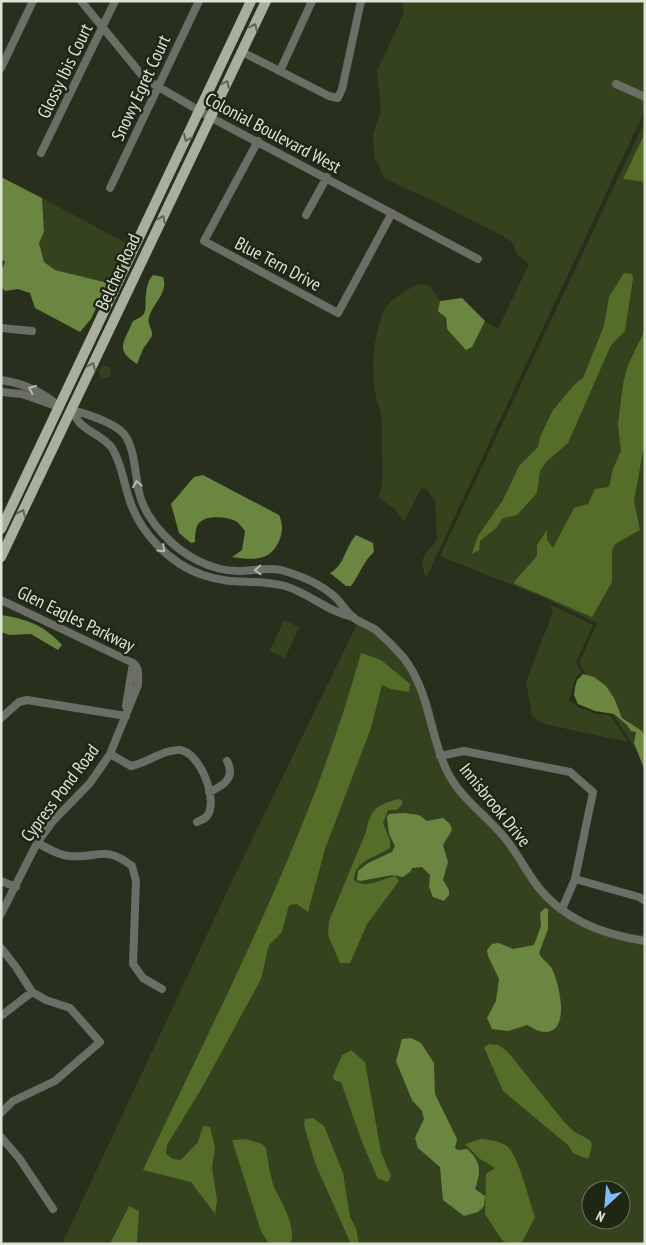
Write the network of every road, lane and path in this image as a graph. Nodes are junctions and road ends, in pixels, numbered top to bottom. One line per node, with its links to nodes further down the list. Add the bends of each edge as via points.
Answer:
1 (33, 1): 11 (street)
2 (81, 1): 9 (street, Colonial Boulevard West)
3 (116, 1): 9 (street, Glossy Ibis Court)
4 (199, 1): 14 (street, Snowy Egret Court)
5 (251, 1): 16 (main road, Belcher Road)
6 (266, 1): 10 (main road, Belcher Road, one-way to 6)
7 (312, 1): 12 (street)
8 (361, 1): 12 (street, via 338,98)
9 (102, 27): 14 (street, Colonial Boulevard West, via 145,79); 19 (street, Glossy Ibis Court)
10 (242, 52): 12 (street); 17 (main road, Belcher Road, one-way to 10)
11 (1, 68)
12 (280, 71)
13 (616, 84): 15 (street)
14 (158, 87): 16 (street, Colonial Boulevard West); 21 (street, Snowy Egret Court)
15 (645, 97)
16 (200, 111): 17 (street, Colonial Boulevard West); 27 (main road, Belcher Road, one-way to 27)
17 (210, 117): 18 (street, Colonial Boulevard West); 31 (main road, Belcher Road, one-way to 17)
18 (258, 141): 20 (street, Colonial Boulevard West); 22 (street, Blue Tern Drive, via 204,241 338,313)
19 (41, 153)
20 (327, 177): 22 (street, Colonial Boulevard West); 23 (street)
21 (110, 188)
22 (392, 213): 24 (street, Colonial Boulevard West)
23 (306, 215)
24 (478, 259)
25 (1, 328): 26 (street)
26 (32, 332)
27 (81, 362): 30 (main road, Belcher Road); 31 (main road, via 68,397)
28 (1, 380): 30 (street, one-way to 28, via 50,398 17,382)
29 (1, 392): 30 (street, via 22,394)
30 (59, 407): 32 (main road, via 58,424 49,442); 33 (main road, Belcher Road)
31 (70, 410): 32 (main road, Belcher Road); 35 (street, Innisbrook Drive, one-way to 31, via 277,569 235,571 213,566 177,548 152,521 140,498 124,434 86,413); 37 (street, Innisbrook Drive, one-way to 37, via 81,425 100,436 111,448 121,464 137,518 147,534 166,553 201,575 238,583 272,582)
32 (49, 455): 34 (main road, Belcher Road, one-way to 32)
33 (1, 529)
34 (1, 557)
35 (305, 579): 36 (street, Innisbrook Drive); 37 (street)
36 (326, 591): 39 (street); 40 (street, Innisbrook Drive)
37 (298, 592): 39 (street, Innisbrook Drive)
38 (1, 600): 41 (street, Glen Eagles Parkway)
39 (319, 604): 40 (street, Innisbrook Drive)
40 (353, 617): 45 (street, Innisbrook Drive, via 376,630 404,658 424,697)
41 (135, 664): 42 (street, Cypress Pond Road)
42 (126, 716): 43 (street, via 27,700 19,702); 44 (street, Cypress Pond Road)
43 (1, 718)
44 (110, 754): 47 (street, via 132,766 171,751 188,753 204,774); 49 (street, Cypress Pond Road, via 90,783 52,821)
45 (440, 756): 50 (street, via 464,751 570,772 594,792); 54 (street, Innisbrook Drive, via 463,796 505,838 538,888)
46 (227, 761): 47 (street, via 229,779)
47 (209, 792): 48 (street, via 208,813)
48 (196, 822)
49 (37, 843): 52 (street, Cypress Pond Road); 58 (street, via 71,856 107,853 132,866 136,880 133,964 143,978)
50 (575, 878): 53 (street); 54 (street)
51 (1, 881): 52 (street)
52 (16, 887): 55 (street, Cypress Pond Road)
53 (645, 901)
54 (562, 909): 56 (street, Innisbrook Drive, via 595,929)
55 (1, 914)
56 (645, 941)
57 (1, 948): 59 (street)
58 (162, 989)
59 (32, 992): 60 (street); 61 (street, via 70,1008 100,1042 55,1081 13,1101)
60 (1, 1016)
61 (1, 1112)
62 (1, 1137): 63 (street)
63 (53, 1209)

